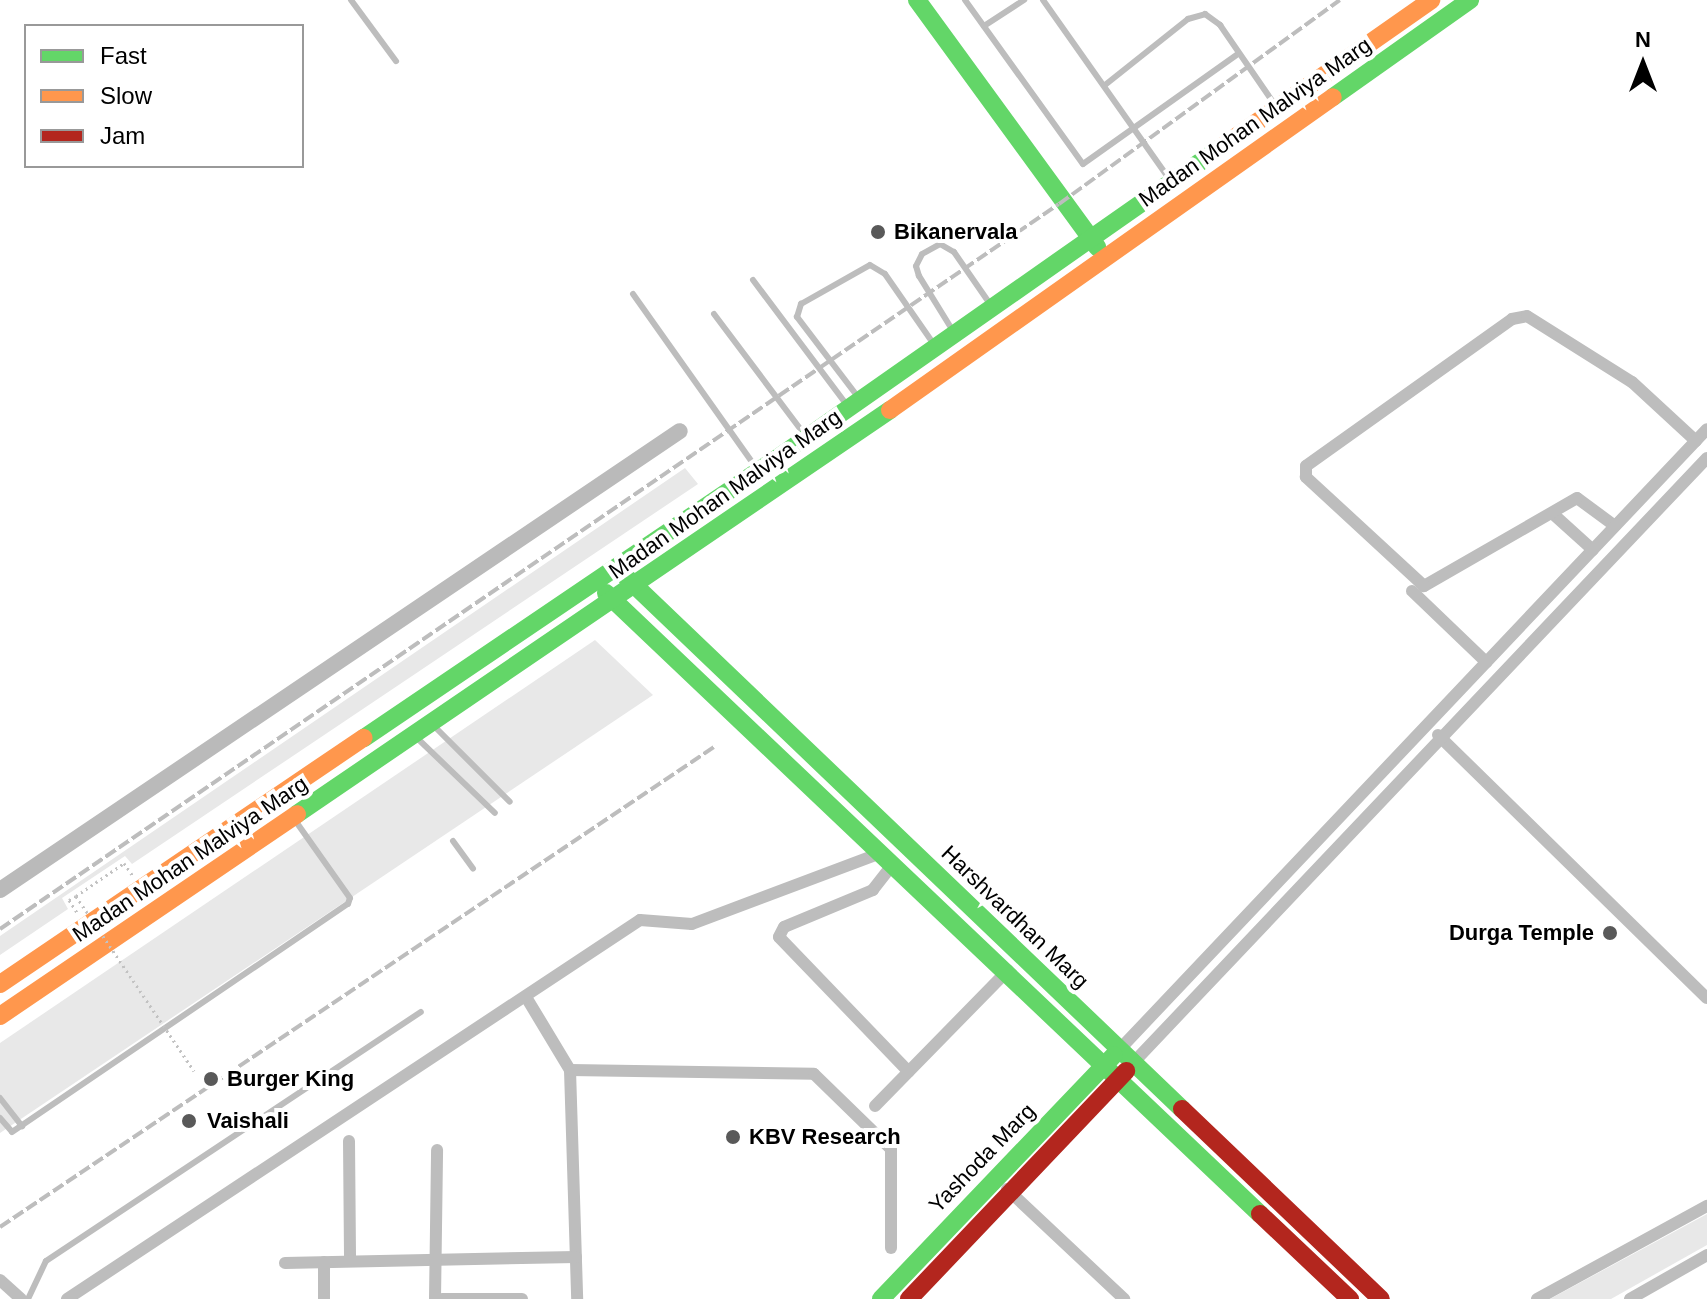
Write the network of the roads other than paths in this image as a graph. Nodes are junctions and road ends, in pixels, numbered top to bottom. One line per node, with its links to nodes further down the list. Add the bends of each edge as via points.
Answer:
1 (351, 0): 10 (lane)
2 (917, 0): 15 (main road)
3 (965, 0): 8 (lane)
4 (1024, 0): 8 (lane)
5 (1043, 0): 11 (lane)
6 (1431, 0): 12 (main road, Madan Mohan Malviya Marg)
7 (1470, 0): 16 (main road, Madan Mohan Malviya Marg)
8 (984, 26): 13 (lane, via 1083,164)
9 (1238, 54): 11 (lane, via 1213,17 1196,15); 12 (lane); 13 (lane)
10 (396, 61)
11 (1105, 85): 13 (lane)
12 (1277, 107): 14 (main road, Madan Mohan Malviya Marg)
13 (1135, 128): 14 (lane)
14 (1170, 180): 15 (main road, Madan Mohan Malviya Marg)
15 (1090, 239): 16 (main road); 19 (main road, Madan Mohan Malviya Marg)
16 (1105, 258): 34 (main road, Madan Mohan Malviya Marg)
17 (753, 280): 23 (lane)
18 (633, 294): 28 (lane)
19 (993, 308): 21 (main road, Madan Mohan Malviya Marg); 21 (lane, via 954,252 940,244 922,254 916,266 919,276)
20 (714, 314): 25 (lane)
21 (955, 334): 22 (main road, Madan Mohan Malviya Marg)
22 (936, 347): 23 (main road, Madan Mohan Malviya Marg); 23 (lane, via 885,274 870,265 801,304 797,317)
23 (855, 404): 25 (main road, Madan Mohan Malviya Marg)
24 (1707, 429): 26 (street)
25 (807, 438): 28 (main road, Madan Mohan Malviya Marg)
26 (1696, 441): 29 (street, via 1639,387 1527,316 1512,319 1306,466 1306,477 1424,586); 30 (street)
27 (1707, 458): 41 (street)
28 (759, 471): 32 (main road, Madan Mohan Malviya Marg)
29 (1552, 513): 30 (street, via 1582,498); 31 (street)
30 (1615, 526): 31 (street)
31 (1593, 550): 37 (street)
32 (616, 568): 33 (main road, Madan Mohan Malviya Marg); 34 (main road, Harshvardhan Marg)
33 (595, 582): 36 (main road, Harshvardhan Marg); 49 (main road, Madan Mohan Malviya Marg)
34 (635, 586): 36 (main road, Madan Mohan Malviya Marg); 54 (main road, Harshvardhan Marg)
35 (1412, 591): 37 (street)
36 (614, 600): 38 (main road, Madan Mohan Malviya Marg); 46 (main road, Harshvardhan Marg)
37 (1486, 662): 39 (street)
38 (431, 724): 40 (main road, Madan Mohan Malviya Marg); 42 (lane)
39 (1427, 724): 41 (street); 54 (street)
40 (415, 736): 43 (lane); 44 (main road, Madan Mohan Malviya Marg)
41 (1442, 738): 51 (street); 55 (street)
42 (510, 802)
43 (495, 813)
44 (293, 818): 53 (main road, Madan Mohan Malviya Marg); 63 (lane, via 350,898 348,904)
45 (453, 841): 47 (lane)
46 (887, 858): 48 (main road, Harshvardhan Marg); 50 (street, via 692,924 645,918); 58 (street, via 873,890 784,927 779,937)
47 (473, 869)
48 (1008, 970): 56 (main road, Harshvardhan Marg); 58 (street)
49 (0, 984)
50 (526, 997): 57 (street); 80 (street)
51 (1707, 998)
52 (421, 1012): 79 (lane, via 46,1261)
53 (0, 1016)
54 (1119, 1050): 55 (main road, Harshvardhan Marg); 56 (main road, Yashoda Marg)
55 (1133, 1063): 59 (main road, Yashoda Marg); 89 (main road, Harshvardhan Marg)
56 (1105, 1064): 59 (main road, Harshvardhan Marg); 66 (main road, Yashoda Marg)
57 (570, 1070): 69 (street, via 814,1074 891,1149); 71 (street)
58 (909, 1072): 61 (street)
59 (1120, 1077): 67 (main road, Yashoda Marg); 88 (main road, Harshvardhan Marg)
60 (0, 1098): 63 (lane)
61 (875, 1106)
62 (0, 1118): 63 (lane, via 10,1132)
63 (22, 1126)
64 (349, 1141): 72 (street)
65 (437, 1150): 73 (street)
66 (996, 1178): 67 (street); 86 (main road, Yashoda Marg)
67 (1011, 1192): 77 (street); 87 (main road, Yashoda Marg)
68 (1707, 1206): 90 (street)
69 (891, 1248)
70 (1707, 1255): 91 (street)
71 (576, 1257): 73 (street); 85 (street)
72 (350, 1261): 73 (street); 74 (street)
73 (436, 1261): 82 (street)
74 (324, 1262): 75 (street); 81 (street)
75 (285, 1263)
76 (0, 1280): 78 (street)
77 (1115, 1296)
78 (21, 1299)
79 (28, 1299)
80 (67, 1299)
81 (324, 1299)
82 (435, 1299)
83 (442, 1299): 84 (street)
84 (522, 1299)
85 (577, 1299)
86 (881, 1299)
87 (909, 1299)
88 (1350, 1299)
89 (1381, 1299)
90 (1537, 1299)
91 (1630, 1299)

